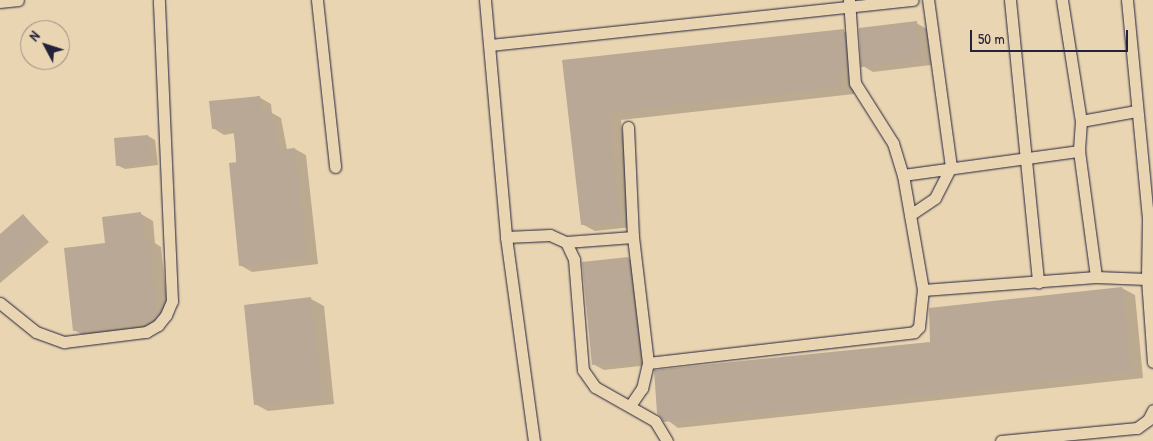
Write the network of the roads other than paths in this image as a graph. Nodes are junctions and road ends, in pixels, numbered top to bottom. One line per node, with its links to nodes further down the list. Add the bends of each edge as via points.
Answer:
1 (18, 0): 10 (lane)
2 (159, 0): 29 (lane, via 172,301 166,315 146,332 64,342 36,332)
3 (317, 0): 18 (lane)
4 (486, 0): 12 (lane)
5 (913, 0): 11 (lane)
6 (928, 0): 19 (lane)
7 (1010, 0): 17 (lane)
8 (1062, 0): 14 (lane)
9 (1127, 0): 13 (lane)
10 (0, 2)
11 (850, 5): 12 (lane); 20 (lane, via 855,83 893,143)
12 (491, 45): 22 (lane)
13 (1136, 111): 14 (lane); 26 (lane, via 1148,219)
14 (1081, 121): 16 (lane)
15 (628, 127): 23 (lane)
16 (1080, 151): 17 (lane); 25 (lane)
17 (1028, 158): 19 (lane); 27 (lane)
18 (335, 167)
19 (951, 168): 20 (lane); 21 (lane, via 935,198)
20 (903, 175): 21 (lane)
21 (910, 214): 28 (lane)
22 (506, 237): 24 (lane, via 550,235); 34 (lane)
23 (633, 238): 24 (lane); 31 (lane)
24 (566, 242): 32 (lane, via 574,259 583,370 595,387)
25 (1096, 277): 26 (lane); 27 (lane)
26 (1147, 279): 30 (lane)
27 (1038, 283): 28 (lane)
28 (923, 290): 31 (lane, via 918,327 914,332)
29 (0, 303)
30 (1153, 362)
31 (648, 363): 32 (lane, via 642,388)
32 (630, 406): 35 (lane, via 655,421)
33 (1153, 410): 36 (lane, via 1148,420 1137,428)
34 (534, 441)
35 (667, 441)
36 (1001, 441)

